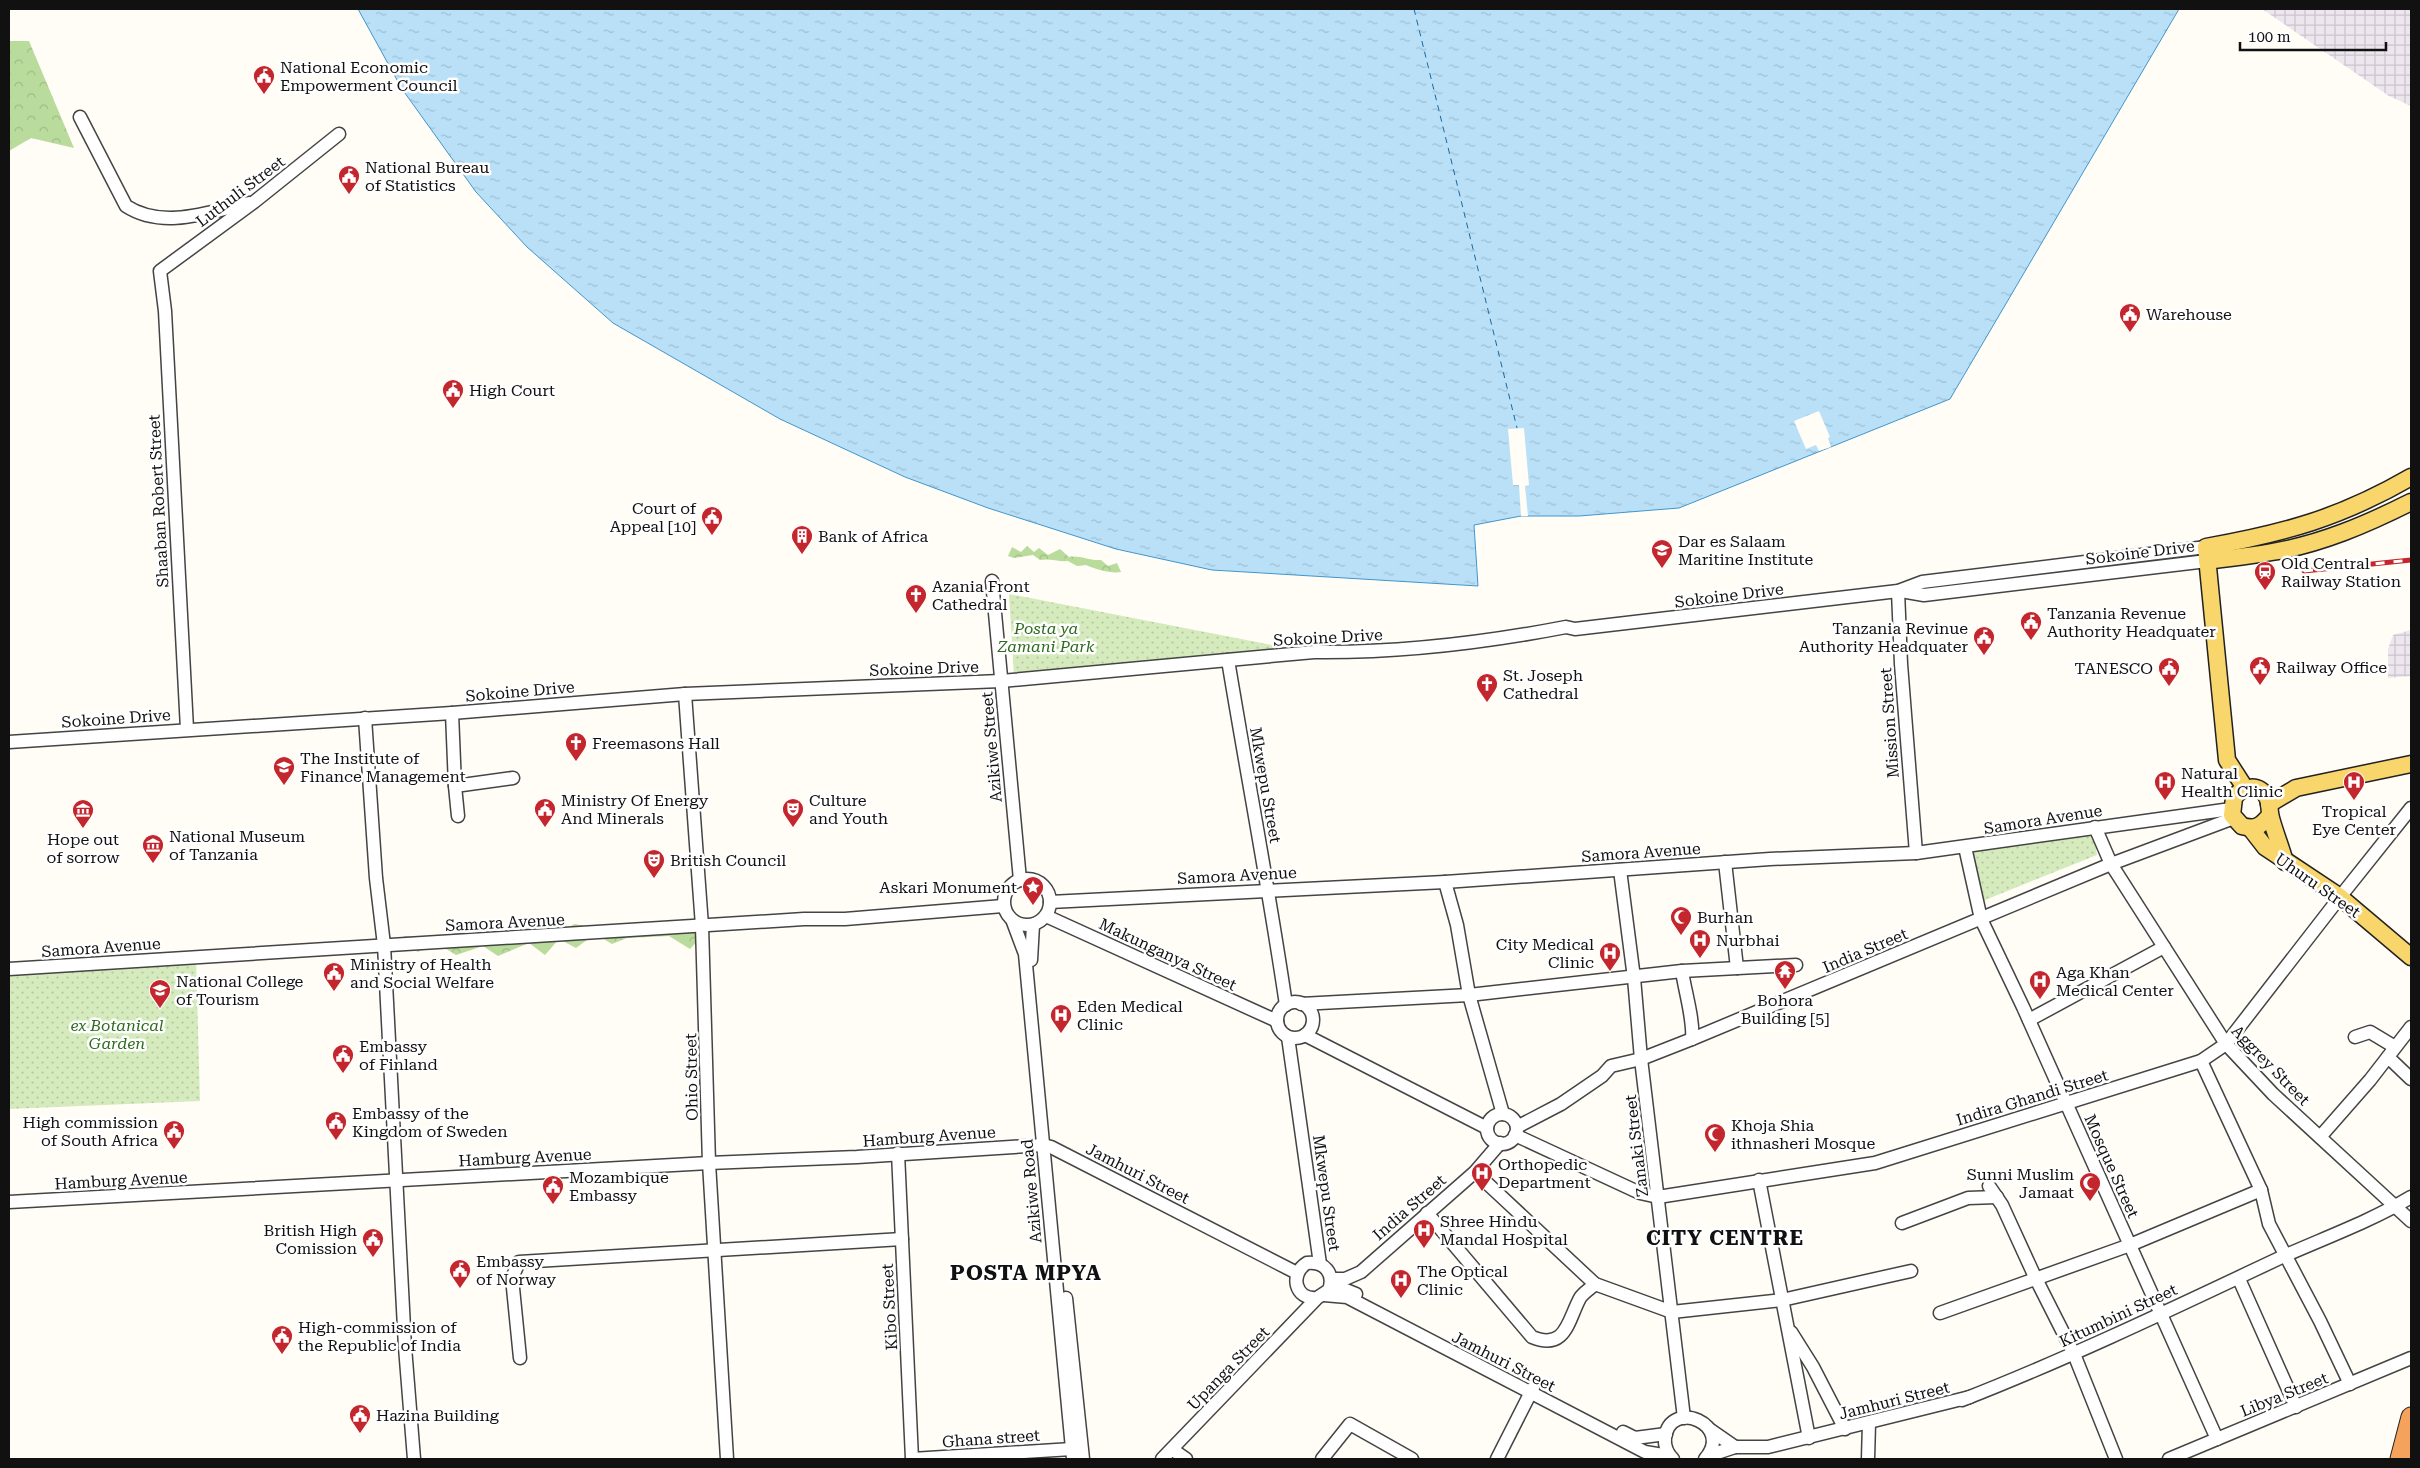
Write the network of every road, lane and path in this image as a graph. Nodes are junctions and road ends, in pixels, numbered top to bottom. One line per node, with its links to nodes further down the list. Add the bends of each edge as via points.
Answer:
1 (80, 117): 3 (street, via 126,206 138,214 151,218 182,218)
2 (338, 134): 3 (street, Luthuli Street)
3 (254, 202): 4 (street, Luthuli Street)
4 (160, 271): 15 (street, Shaaban Robert Street, via 165,311)
5 (2411, 477): 7 (main road, via 2379,496 2315,523)
6 (2411, 502): 7 (main road, via 2326,539 2273,552)
7 (2206, 554): 9 (street, Sokoine Drive, via 1924,595); 20 (main road, via 2227,760)
8 (992, 581): 11 (street, Azikiwe Street)
9 (1898, 591): 10 (street, Sokoine Drive, via 1566,628 1488,642); 28 (street, Mission Street)
10 (1228, 660): 11 (street, Sokoine Drive); 35 (street, Mkwepu Street, via 1255,827)
11 (1001, 681): 12 (street, Sokoine Drive); 33 (street, Azikiwe Street)
12 (685, 694): 13 (street, Sokoine Drive); 43 (street, Ohio Street)
13 (452, 713): 14 (street, Sokoine Drive); 19 (street)
14 (365, 718): 15 (street, Sokoine Drive); 44 (street)
15 (187, 729): 16 (street, Sokoine Drive)
16 (9, 742)
17 (2411, 764): 21 (main road, via 2296,788)
18 (513, 778): 19 (street)
19 (454, 786): 24 (street)
20 (2244, 788): 21 (main road, via 2250,786); 23 (main road, via 2234,798)
21 (2268, 804): 26 (main road, via 2262,825); 30 (main road)
22 (2411, 808): 36 (street, Indira Ghandi Street)
23 (2233, 813): 25 (street, Samora Avenue); 26 (main road, via 2242,826); 31 (street, India Street)
24 (458, 816)
25 (2096, 827): 27 (street, Samora Avenue); 31 (street, Aggrey Street)
26 (2251, 829): 30 (main road, Uhuru Street, via 2265,847)
27 (1965, 847): 28 (street, Samora Avenue); 40 (street, Mosque Street)
28 (1916, 853): 29 (street, Samora Avenue)
29 (1725, 862): 32 (street, Samora Avenue); 48 (street)
30 (2285, 862): 36 (main road, Uhuru Street)
31 (2111, 864): 40 (street, India Street); 45 (street, Aggrey Street)
32 (1620, 870): 34 (street, Samora Avenue); 51 (street, Zanaki Street)
33 (1020, 880): 37 (street, via 1038,882 1049,894); 38 (street, via 1006,892)
34 (1445, 882): 35 (street, Samora Avenue); 52 (street, via 1457,926)
35 (1269, 890): 37 (street, Samora Avenue); 54 (street, Mkwepu Street)
36 (2340, 896): 46 (main road, Uhuru Street); 62 (street, Indira Ghandi Street)
37 (1050, 902): 39 (street)
38 (1003, 906): 41 (street); 43 (street, Samora Avenue)
39 (1046, 916): 42 (street); 56 (street, Makunganya Street)
40 (1981, 919): 55 (street, Mosque Street); 61 (street, India Street)
41 (1014, 922): 42 (street); 73 (street, Azikiwe Road, via 1025,954)
42 (1033, 925): 73 (street, Azikiwe Road, via 1030,949)
43 (702, 926): 44 (street, Samora Avenue); 75 (street, Ohio Street)
44 (384, 945): 49 (street, Samora Avenue); 78 (street)
45 (2164, 947): 55 (street); 62 (street, Aggrey Street)
46 (2411, 957)
47 (1796, 964): 48 (street)
48 (1737, 968): 50 (street)
49 (9, 969)
50 (1682, 971): 51 (street); 61 (street, via 1688,1009 1694,1024)
51 (1634, 978): 52 (street); 64 (street, Zanaki Street)
52 (1469, 995): 53 (street); 68 (street)
53 (1301, 1004): 54 (street); 58 (street, via 1312,1016 1311,1027)
54 (1286, 1005): 56 (street, via 1279,1012)
55 (2029, 1020): 67 (street, Mosque Street)
56 (1277, 1021): 59 (street, Mkwepu Street, via 1280,1031)
57 (2411, 1027): 63 (street)
58 (1305, 1035): 59 (street); 69 (street)
59 (1288, 1037): 91 (street, Mkwepu Street)
60 (2355, 1037): 63 (street, via 2370,1032)
61 (1692, 1039): 64 (street, India Street)
62 (2226, 1044): 65 (street, Indira Ghandi Street); 71 (street, Aggrey Street)
63 (2392, 1052): 66 (street); 71 (street)
64 (1641, 1059): 70 (street, India Street, via 1611,1066 1602,1076); 80 (street, Zanaki Street)
65 (2201, 1061): 67 (street, Indira Ghandi Street); 79 (street)
66 (2411, 1079)
67 (2067, 1104): 77 (street, Indira Ghandi Street, via 1869,1164); 88 (street, Mosque Street)
68 (1503, 1114): 69 (street, via 1495,1116); 70 (street, via 1511,1117)
69 (1487, 1128): 72 (street, via 1491,1138)
70 (1516, 1131): 72 (street, via 1510,1141); 80 (street, via 1640,1193)
71 (2320, 1137): 83 (street, Aggrey Street)
72 (1500, 1143): 76 (street, India Street)
73 (1047, 1146): 74 (street, Hamburg Avenue); 93 (street, Jamhuri Street); 122 (street, Azikiwe Road); 129 (street, Azikiwe Road)
74 (898, 1153): 75 (street, Hamburg Avenue); 87 (street, Kibo Street)
75 (709, 1163): 78 (street, Hamburg Avenue); 89 (street, Ohio Street)
76 (1475, 1172): 84 (street, India Street); 96 (street)
77 (1759, 1180): 80 (street, Indira Ghandi Street); 99 (street)
78 (396, 1181): 82 (street, Hamburg Avenue); 126 (street)
79 (2261, 1190): 88 (street); 90 (street, via 2269,1224)
80 (1658, 1197): 100 (street, Zanaki Street)
81 (2411, 1197): 83 (street, Kitumbini Street)
82 (9, 1202)
83 (2394, 1207): 85 (street, Aggrey Street); 90 (street, Kitumbini Street)
84 (1426, 1213): 96 (street, via 1532,1337 1548,1340 1565,1333 1581,1296); 97 (street, India Street, via 1361,1272)
85 (2411, 1221)
86 (1902, 1223): 94 (street, via 1993,1191)
87 (902, 1239): 89 (street); 128 (street, Kibo Street)
88 (2130, 1245): 94 (street); 101 (street, Mosque Street)
89 (714, 1250): 106 (street, via 519,1262 512,1278); 127 (street, Ohio Street)
90 (2285, 1256): 95 (street, Kitumbini Street); 108 (street)
91 (1320, 1264): 93 (street, via 1307,1263); 97 (street, via 1329,1271)
92 (1911, 1271): 99 (street)
93 (1297, 1273): 98 (street, via 1295,1281)
94 (2035, 1279): 102 (street); 105 (street)
95 (2239, 1279): 101 (street, Kitumbini Street); 111 (street)
96 (1595, 1284): 100 (street)
97 (1326, 1289): 98 (street); 103 (street, Upanga Street); 109 (street, Jamhuri Street, via 1348,1290)
98 (1303, 1295): 103 (street)
99 (1782, 1300): 100 (street); 104 (street)
100 (1672, 1312): 113 (street, Zanaki Street)
101 (2161, 1312): 105 (street, Kitumbini Street); 119 (street, Mosque Street)
102 (1940, 1314)
103 (1300, 1316): 120 (street, Upanga Street)
104 (1787, 1325): 116 (street); 118 (street)
105 (2074, 1354): 110 (street, Kitumbini Street); 136 (street)
106 (520, 1358)
107 (2411, 1358): 108 (street, Libya Street)
108 (2350, 1384): 111 (street, Libya Street)
109 (1532, 1391): 117 (street, Jamhuri Street, via 1636,1438); 124 (street, Jamhuri Street, via 1646,1452); 134 (street)
110 (1966, 1398): 114 (street, Jamhuri Street)
111 (2296, 1407): 119 (street, Libya Street)
112 (2411, 1417): 138 (highway)
113 (1684, 1418): 115 (street, via 1698,1420); 117 (street, via 1674,1422)
114 (1869, 1423): 116 (street, Jamhuri Street); 135 (street)
115 (1709, 1429): 121 (street); 125 (street, via 1712,1442)
116 (1845, 1429): 118 (street, Jamhuri Street)
117 (1666, 1434): 124 (street, via 1665,1445)
118 (1809, 1438): 121 (street, Jamhuri Street)
119 (2218, 1439): 123 (street, Libya Street)
120 (1173, 1450): 130 (street, Upanga Street); 131 (street)
121 (1742, 1452): 125 (street, Jamhuri Street)
122 (1072, 1454): 128 (street, Ghana street)
123 (2183, 1456): 137 (street, Libya Street)
124 (1671, 1457)
125 (1706, 1457)
126 (414, 1459)
127 (727, 1459)
128 (912, 1459)
129 (1083, 1459)
130 (1162, 1459)
131 (1186, 1459)
132 (1322, 1459): 133 (street, via 1350,1424)
133 (1412, 1459)
134 (1497, 1459)
135 (1868, 1459)
136 (2116, 1459)
137 (2169, 1459)
138 (2400, 1459)

